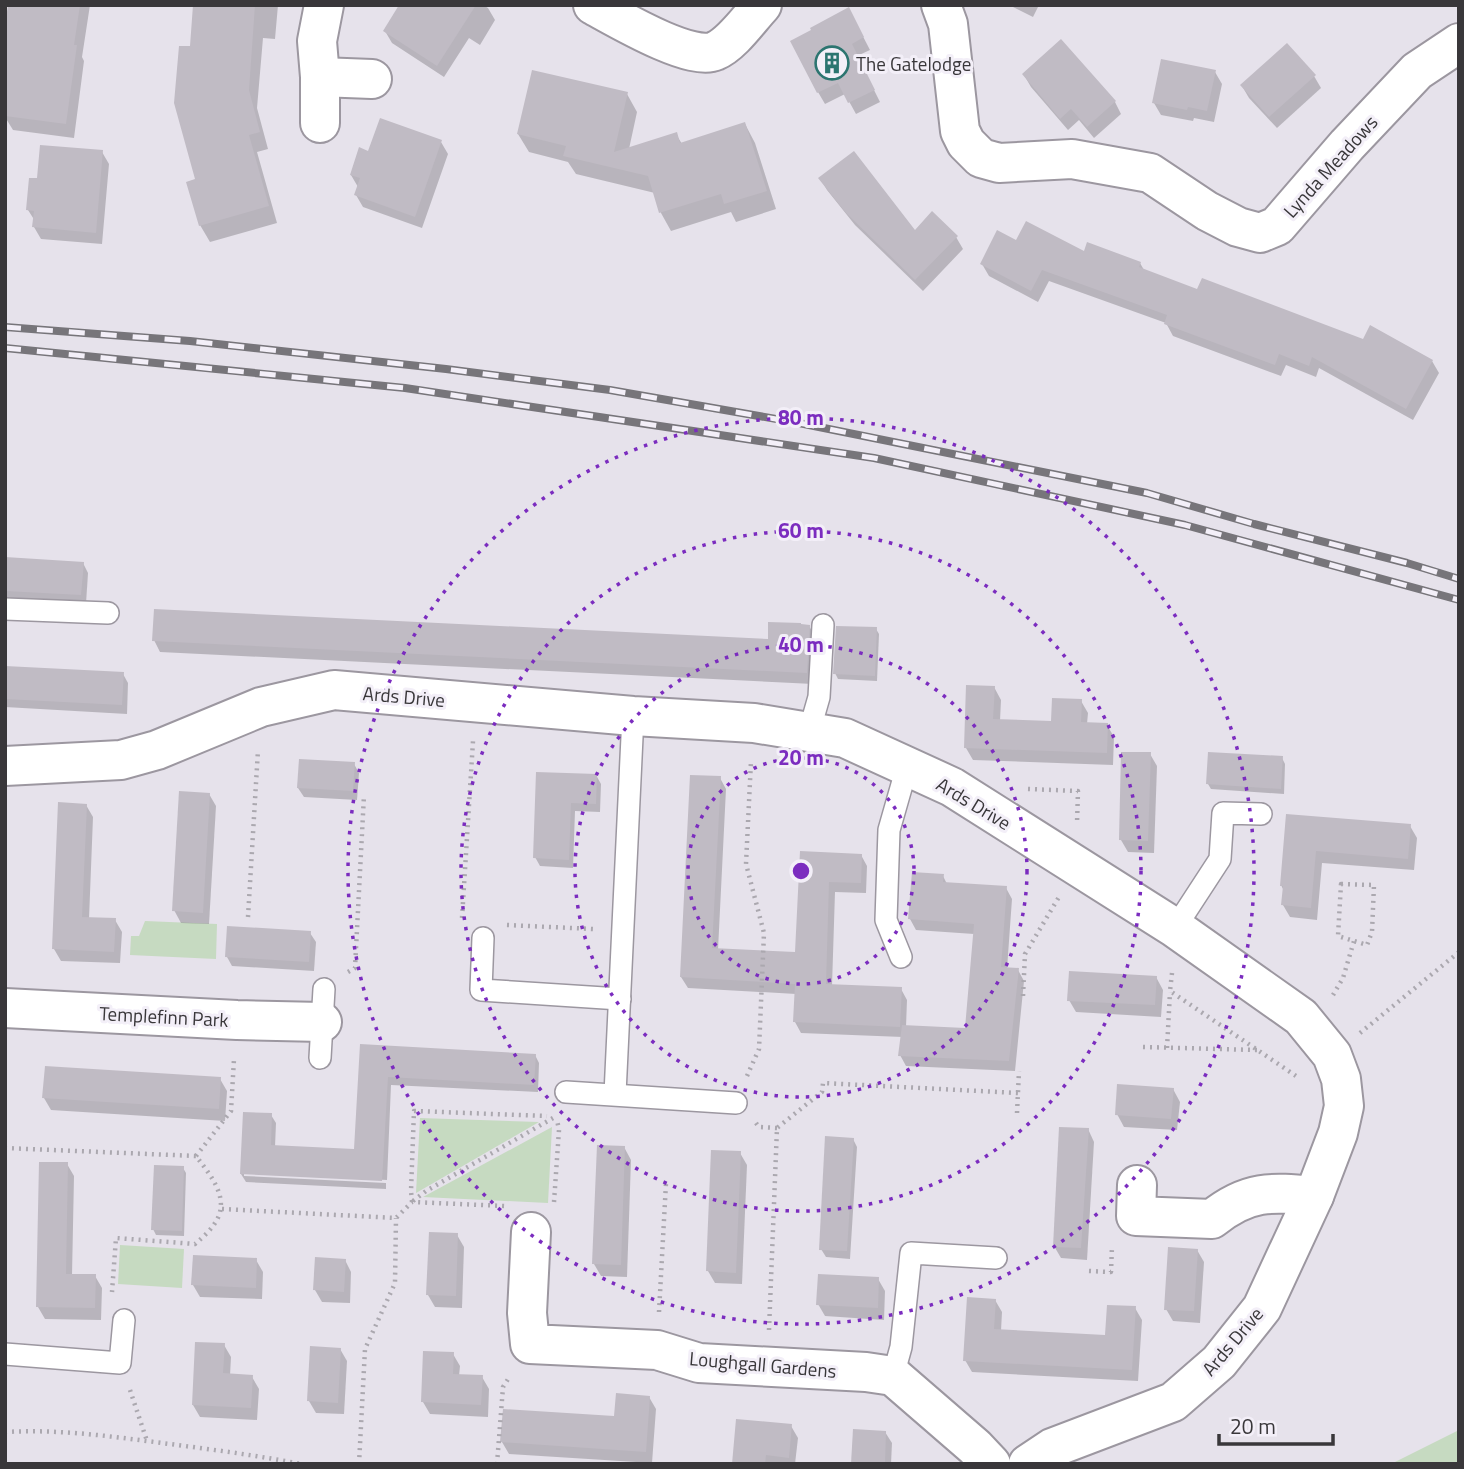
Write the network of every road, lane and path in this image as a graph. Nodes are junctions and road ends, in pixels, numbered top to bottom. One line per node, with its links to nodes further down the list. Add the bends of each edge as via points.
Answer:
1 (324, 5): 6 (street, via 317,41)
2 (593, 5): 3 (street, via 650,36 697,53 712,53 726,45)
3 (762, 5)
4 (941, 5): 5 (street, Lynda Meadows, via 948,24 960,131 981,158 999,163 1073,159 1150,173 1208,211 1261,233 1277,226 1417,71)
5 (1459, 43)
6 (320, 77): 7 (street); 8 (street)
7 (372, 79)
8 (320, 123)
9 (5, 610): 10 (lane)
10 (108, 613)
11 (823, 625): 16 (lane, via 820,697)
12 (475, 702): 13 (street, Ards Drive, via 334,690); 14 (street, Ards Drive); 25 (path, via 462,918)
13 (261, 707): 17 (street, Ards Drive, via 121,760); 22 (path)
14 (633, 716): 15 (street, Ards Drive); 24 (lane)
15 (754, 723): 16 (street, Ards Drive); 43 (path, via 746,864 764,933 759,1049)
16 (810, 732): 18 (street, Ards Drive, via 845,738)
17 (5, 766)
18 (907, 767): 21 (street, Ards Drive, via 952,787); 28 (lane, via 889,830 887,920)
19 (364, 795): 34 (path, via 355,968)
20 (1261, 814): 23 (lane, via 1223,813 1220,859)
21 (1077, 866): 23 (street, Ards Drive); 30 (path, via 1025,954)
22 (248, 917)
23 (1175, 929): 29 (path); 35 (street, Ards Drive, via 1301,1017)
24 (623, 930): 25 (path, via 503,925); 31 (lane)
25 (483, 938): 31 (lane, via 481,990)
26 (1354, 941): 26 (path, via 1338,936 1341,884 1374,885 1372,933 1367,945); 35 (path)
27 (1459, 952): 35 (path)
28 (901, 957)
29 (1170, 991): 37 (path); 38 (path)
30 (1023, 996)
31 (620, 999): 42 (lane)
32 (5, 1008): 33 (street, Templefinn Park)
33 (237, 1020): 34 (street, Templefinn Park); 48 (path, via 231,1111)
34 (322, 1023)
35 (1323, 1043): 44 (street, Ards Drive, via 1341,1079)
36 (1143, 1047): 37 (path)
37 (1167, 1048): 38 (path)
38 (1257, 1050): 44 (path)
39 (1019, 1072): 41 (path)
40 (566, 1092): 42 (lane)
41 (1018, 1093): 45 (path); 62 (path, via 823,1083 822,1093 777,1128)
42 (615, 1094): 43 (lane)
43 (736, 1103)
44 (1344, 1106): 51 (street, Ards Drive)
45 (1017, 1112)
46 (556, 1116): 52 (path); 52 (path, via 414,1111); 55 (path, via 554,1205)
47 (5, 1148): 48 (path)
48 (196, 1156): 53 (path, via 215,1183)
49 (666, 1183): 59 (path)
50 (1137, 1185): 51 (street, via 1136,1216 1212,1219 1256,1195)
51 (1314, 1196): 70 (street, Ards Drive, via 1262,1308 1219,1362 1173,1402 1052,1448)
52 (412, 1202): 54 (path); 55 (path, via 504,1206)
53 (222, 1209): 54 (path); 57 (path, via 215,1224 195,1244 116,1238 112,1301)
54 (397, 1218): 67 (path, via 395,1283 365,1349)
55 (531, 1231): 58 (street)
56 (996, 1258): 63 (lane, via 911,1253 901,1347)
57 (124, 1320): 61 (lane)
58 (530, 1344): 59 (street, Loughgall Gardens); 68 (path, via 503,1387)
59 (657, 1350): 62 (street, Loughgall Gardens, via 699,1363)
60 (5, 1354): 61 (lane)
61 (120, 1363): 65 (path)
62 (768, 1366): 63 (street, Loughgall Gardens)
63 (893, 1376): 69 (street)
64 (5, 1432): 65 (path, via 37,1430)
65 (147, 1441): 66 (path)
66 (301, 1464)
67 (359, 1464)
68 (496, 1464)
69 (991, 1464)
70 (1028, 1464)

